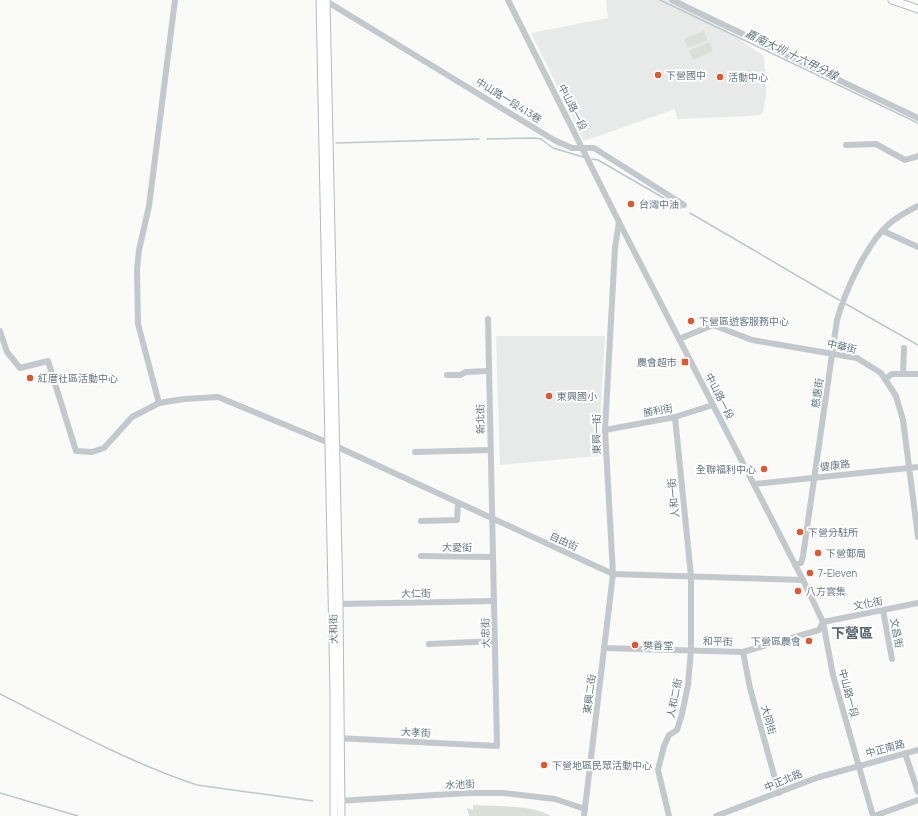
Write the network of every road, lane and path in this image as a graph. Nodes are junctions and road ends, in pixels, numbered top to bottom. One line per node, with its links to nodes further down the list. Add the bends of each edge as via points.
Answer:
1 (175, 0): 26 (street, via 148,206 137,269 138,324)
2 (324, 0): 9 (street, 中山路一段413巷, via 554,140 572,148); 30 (main road)
3 (508, 0): 9 (street, 中山路一段)
4 (672, 0): 7 (street)
5 (892, 0): 6 (main road)
6 (918, 10)
7 (918, 118)
8 (846, 145): 10 (street, via 876,144 906,160)
9 (582, 148): 11 (street, 中山路一段413巷, via 594,148); 13 (street, 中山路一段)
10 (918, 156)
11 (684, 205)
12 (918, 206): 14 (street, 慈惠街, via 897,217)
13 (619, 222): 18 (street, 中山路一段); 29 (street, 東興一街, via 615,248)
14 (883, 230): 15 (street); 20 (street, 慈惠街, via 843,299)
15 (918, 247)
16 (488, 319): 21 (street, 新北街)
17 (0, 331): 26 (street, 自由街, via 7,352 20,368 48,361 76,451 92,452 104,448 132,417)
18 (679, 339): 20 (street, 中華街, via 713,325 752,340); 27 (street, 中山路一段)
19 (904, 348): 22 (street)
20 (832, 353): 25 (street, 中華街, via 857,358 881,373); 35 (street, 慈惠街)
21 (489, 371): 24 (street); 31 (street, 新北街)
22 (903, 374): 23 (street); 25 (street, via 892,374)
23 (918, 374)
24 (447, 375)
25 (885, 379): 33 (street, 中華街, via 896,396)
26 (160, 403): 30 (street, 自由街, via 212,396 221,398)
27 (713, 405): 28 (street, 勝利街); 36 (street, 中山路一段)
28 (675, 417): 29 (street, 勝利街); 45 (street, 人和一街)
29 (605, 430): 44 (street, 東興一街)
30 (332, 445): 37 (street, 自由街); 49 (main road, 大和街); 58 (main road, 大和街)
31 (490, 450): 32 (street); 38 (street, 新北街)
32 (414, 452)
33 (908, 467): 34 (street, 健康路); 35 (street, 健康路); 40 (street, 中華街)
34 (918, 467)
35 (814, 478): 36 (street, 健康路); 43 (street, 慈惠街, via 801,563)
36 (754, 484): 43 (street, 中山路一段)
37 (458, 504): 38 (street, 自由街); 39 (street, via 457,520)
38 (491, 519): 42 (street, 大忠街); 44 (street, 自由街)
39 (421, 521)
40 (918, 537)
41 (421, 556): 42 (street, 大愛街)
42 (492, 557): 47 (street, 大忠街)
43 (795, 565): 46 (street, 中山路一段)
44 (613, 574): 45 (street, 自由街); 54 (street, 東興二街)
45 (691, 576): 46 (street, 自由街); 55 (street, 人和二街)
46 (803, 580): 51 (street, 中山路一段)
47 (494, 602): 49 (street, 大仁街); 52 (street, 大忠街)
48 (918, 603): 50 (street, 文化街)
49 (339, 604): 58 (main road, 大和街)
50 (882, 610): 51 (street, 文化街); 57 (street, 文昌街)
51 (823, 622): 56 (street, 和平街, via 819,630); 62 (street, 中山路一段, via 833,676)
52 (495, 641): 53 (street); 59 (street, 大忠街)
53 (429, 644)
54 (604, 648): 55 (street, 和平街); 67 (street, 東興二街)
55 (691, 650): 56 (street, 和平街); 71 (street, 人和二街, via 688,684 678,730 670,735 664,746 658,770)
56 (743, 652): 64 (street, 大同街, via 750,688)
57 (892, 659)
58 (337, 738): 59 (street, 大孝街); 66 (main road, 大和街)
59 (497, 746)
60 (918, 750): 61 (street, 中正南路)
61 (905, 752): 62 (street, 中正南路); 63 (street)
62 (858, 766): 64 (street, 中正北路); 73 (street, 中山路一段)
63 (918, 792)
64 (779, 793): 72 (street, 中正北路)
65 (918, 800): 73 (street)
66 (337, 801): 67 (street, 水池街, via 502,793 555,800); 68 (main road, 大和街); 69 (main road, 大和街)
67 (584, 809): 70 (street, 東興二街)
68 (334, 816)
69 (341, 816)
70 (584, 816)
71 (669, 816)
72 (716, 816)
73 (874, 816)

